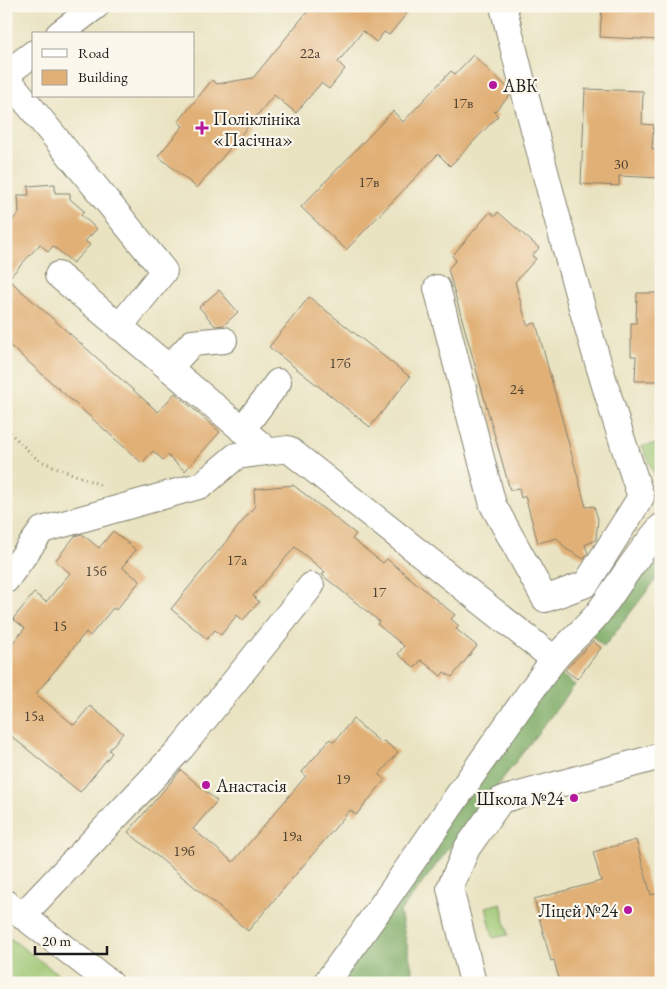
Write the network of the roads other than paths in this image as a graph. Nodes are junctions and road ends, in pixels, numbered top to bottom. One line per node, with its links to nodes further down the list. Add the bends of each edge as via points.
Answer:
1 (96, 6): 3 (street)
2 (503, 6): 7 (street, via 561,238 641,497 586,584 546,599 493,505)
3 (63, 32)
4 (32, 55): 5 (street)
5 (6, 75): 8 (street, via 164,271)
6 (58, 275): 8 (street)
7 (437, 288)
8 (119, 327): 10 (street)
9 (224, 340): 10 (street, via 192,343)
10 (168, 368): 12 (street)
11 (278, 382): 12 (street)
12 (242, 430): 13 (street)
13 (268, 451): 15 (street, via 236,456 202,485 42,530); 17 (street, via 288,449)
14 (661, 527): 17 (street, via 638,554 598,614)
15 (6, 580)
16 (311, 586): 19 (street, via 182,748)
17 (554, 659): 21 (street)
18 (661, 756): 22 (street, via 501,800 467,848 450,888)
19 (14, 909): 20 (street)
20 (110, 983)
21 (326, 983)
22 (473, 983)

